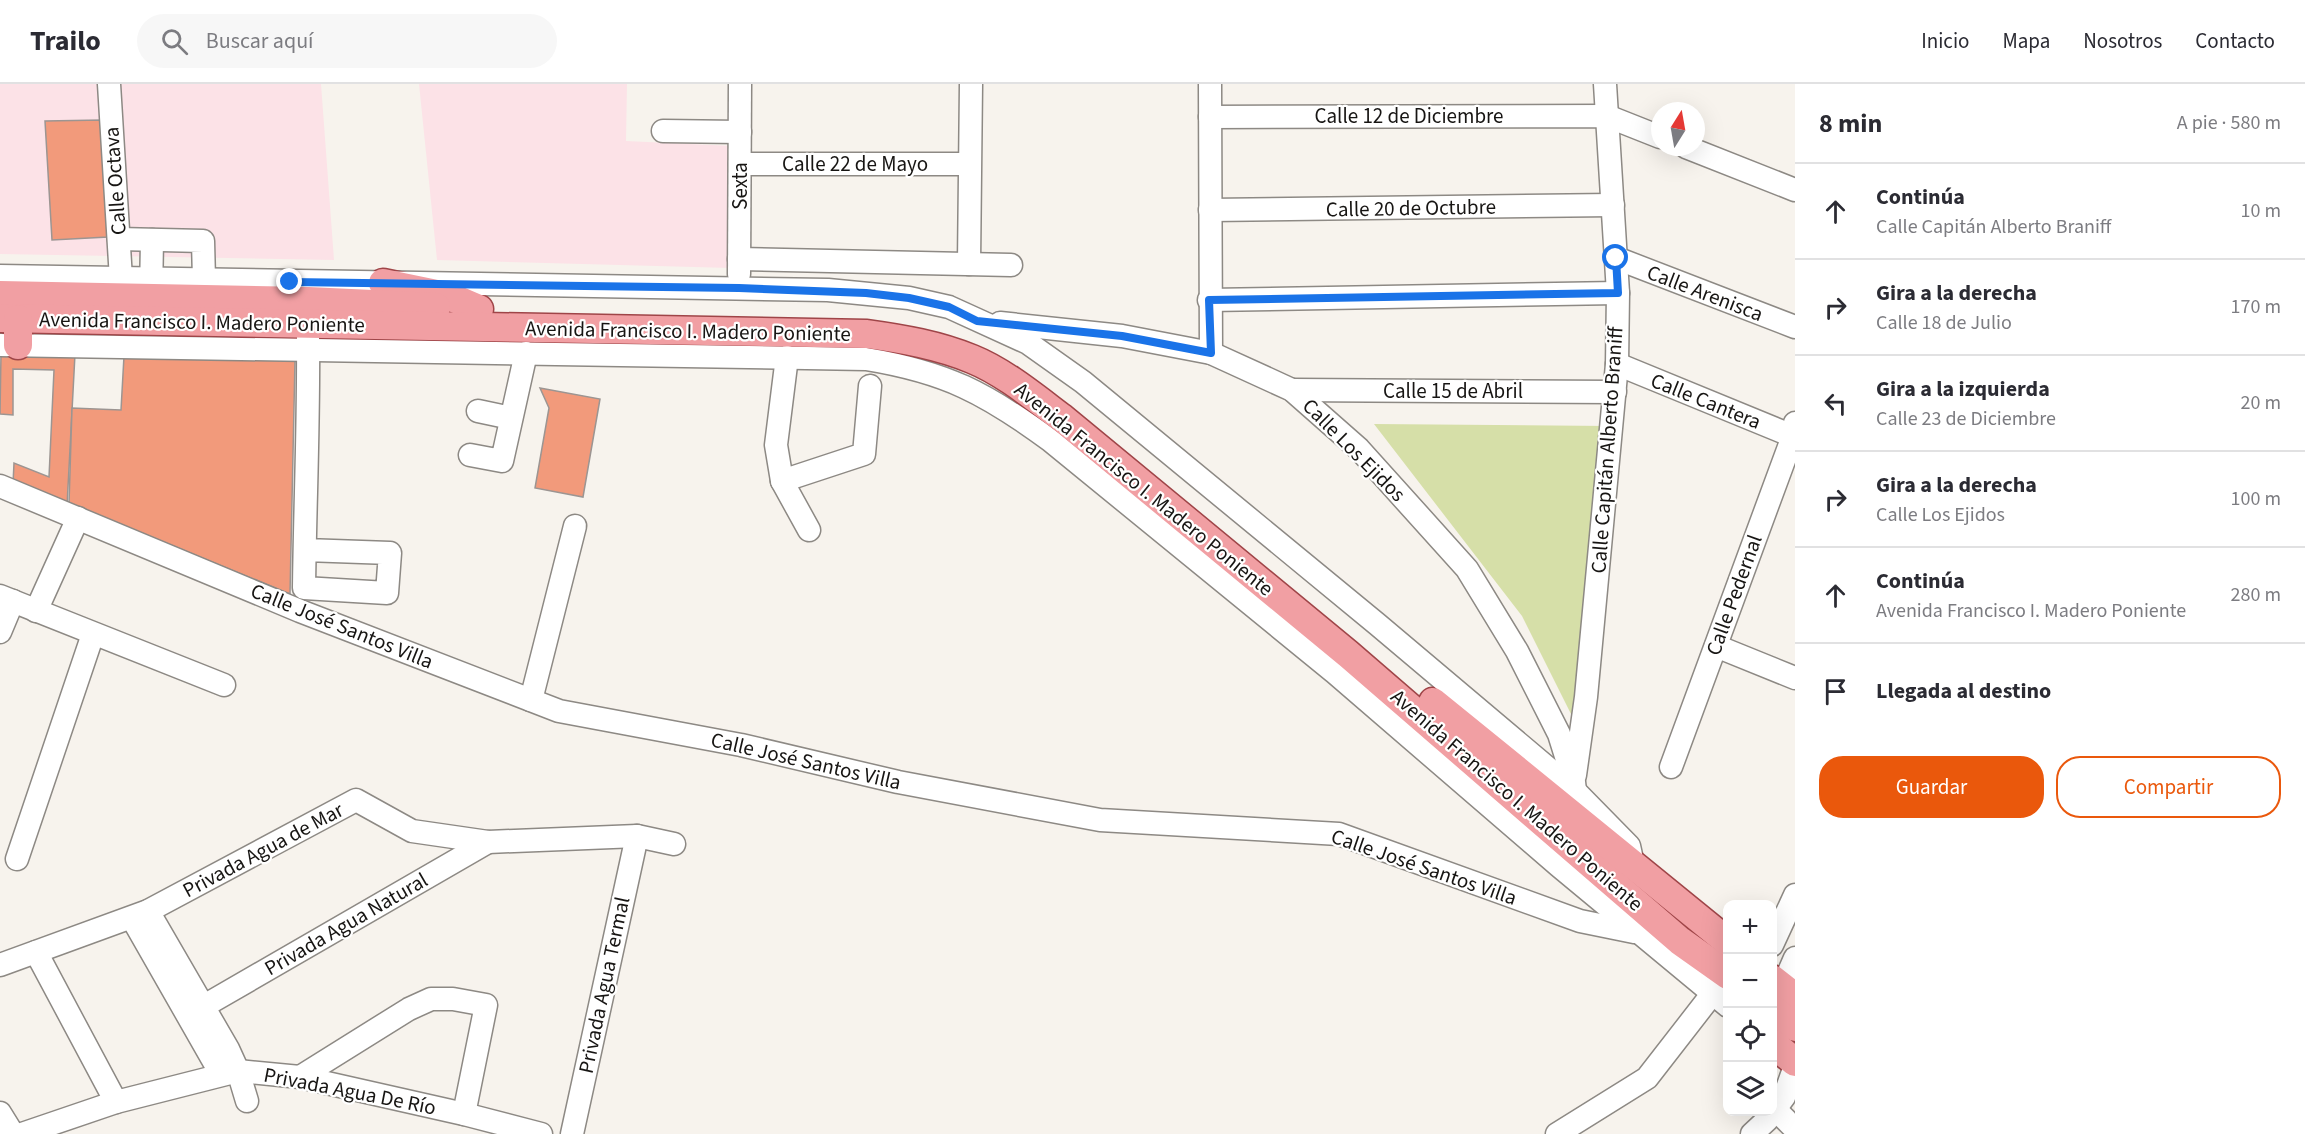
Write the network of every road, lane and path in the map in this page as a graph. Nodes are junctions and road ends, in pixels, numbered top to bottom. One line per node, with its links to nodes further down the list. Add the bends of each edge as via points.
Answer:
1 (109, 84): 17 (street, Calle Octava)
2 (740, 84): 9 (street, Sexta)
3 (971, 84): 13 (street)
4 (1210, 84): 7 (street)
5 (1605, 84): 6 (street, Calle Capitán Alberto Braniff)
6 (1607, 116): 7 (street, Calle 12 de Diciembre); 10 (street); 15 (street, Calle Capitán Alberto Braniff)
7 (1210, 117): 16 (street)
8 (663, 131): 9 (street)
9 (740, 132): 12 (street, Sexta)
10 (1651, 133)
11 (1705, 154): 14 (street)
12 (740, 164): 13 (street, Calle 22 de Mayo); 20 (street, Sexta)
13 (969, 164): 21 (street)
14 (1795, 190)
15 (1613, 206): 16 (street, Calle 20 de Octubre); 19 (street, Calle Capitán Alberto Braniff)
16 (1210, 210): 32 (street)
17 (119, 239): 18 (street); 24 (street, Calle Octava)
18 (152, 240): 25 (street, via 203,242); 29 (street)
19 (1616, 258): 30 (street, Calle Capitán Alberto Braniff); 36 (street, Calle Arenisca)
20 (740, 259): 21 (street); 28 (street, Sexta)
21 (969, 264): 22 (street)
22 (1011, 265)
23 (0, 276): 27 (street, Avenida Francisco I. Madero Poniente)
24 (121, 279): 27 (street, Avenida Francisco I. Madero Poniente); 29 (street, Avenida Francisco I. Madero Poniente)
25 (204, 280): 29 (street, Avenida Francisco I. Madero Poniente); 34 (street, Avenida Francisco I. Madero Poniente)
26 (383, 283): 28 (street, Avenida Francisco I. Madero Poniente); 33 (main road, via 451,297); 34 (street, Avenida Francisco I. Madero Poniente)
27 (79, 287): 29 (main road, Avenida Francisco I. Madero Poniente); 31 (main road, Avenida Francisco I. Madero Poniente)
28 (739, 288): 35 (street, Avenida Francisco I. Madero Poniente, via 828,290 909,298 949,307)
29 (151, 290): 34 (main road, Avenida Francisco I. Madero Poniente)
30 (1618, 293): 32 (street); 41 (street, Calle Capitán Alberto Braniff)
31 (0, 295)
32 (1209, 300): 39 (street)
33 (478, 309): 34 (main road, Avenida Francisco I. Madero Poniente); 70 (main road, Avenida Francisco I. Madero Poniente, via 868,318 908,322 977,342 1023,367 1071,404)
34 (301, 311): 37 (main road, Avenida Francisco I. Madero Poniente); 38 (street); 54 (street); 69 (main road, Avenida Francisco I. Madero Poniente, via 867,334 907,340 974,359 1062,418 1348,654)
35 (977, 321): 39 (street, Calle Los Ejidos, via 1122,336); 64 (street, Avenida Francisco I. Madero Poniente, via 1028,343 1083,382)
36 (1795, 327)
37 (9, 332)
38 (526, 353): 40 (street); 46 (street)
39 (1211, 353): 43 (street, Calle Los Ejidos)
40 (787, 357): 49 (street, via 777,445); 73 (street, via 866,359 905,365 969,387 1010,411 1334,672)
41 (1617, 364): 44 (street, Calle Capitán Alberto Braniff); 47 (street, Calle Cantera)
42 (870, 386): 49 (street, via 864,454)
43 (1292, 390): 44 (street, Calle 15 de Abril); 64 (street, Calle Los Ejidos, via 1359,449 1467,569 1517,651 1559,734)
44 (1615, 392): 64 (street, Calle Capitán Alberto Braniff)
45 (477, 411): 46 (street)
46 (511, 418): 48 (street, via 502,461)
47 (1794, 432): 59 (street, Calle Pedernal)
48 (470, 455)
49 (782, 481): 53 (street)
50 (0, 486): 51 (street, Calle José Santos Villa)
51 (78, 518): 56 (street); 62 (street, Calle José Santos Villa, via 300,611)
52 (575, 526): 62 (street)
53 (809, 530)
54 (305, 550): 54 (street, via 304,588 387,593 390,553)
55 (6, 599): 56 (street); 57 (street)
56 (36, 611): 58 (street)
57 (0, 632)
58 (93, 634): 61 (street); 68 (street)
59 (1716, 646): 60 (street); 63 (street, Calle Pedernal)
60 (1795, 678)
61 (224, 685)
62 (531, 700): 73 (street, Calle José Santos Villa, via 559,711 1100,820 1339,834 1580,921)
63 (1671, 767)
64 (1574, 787): 70 (street, Avenida Francisco I. Madero Poniente, via 1629,846)
65 (637, 837): 66 (street, Privada Agua de Mar); 67 (street, Privada Agua de Mar); 98 (street, Privada Agua Termal)
66 (488, 842): 72 (street, Privada Agua de Mar, via 412,831 356,800); 81 (street, Privada Agua Natural)
67 (674, 844)
68 (17, 859)
69 (1587, 861): 73 (main road, via 1591,876 1627,914); 79 (main road, Avenida Francisco I. Madero Poniente, via 1680,941)
70 (1635, 868): 75 (main road, Avenida Francisco I. Madero Poniente)
71 (1795, 896): 74 (street)
72 (140, 914): 76 (street, Privada Agua de Mar); 81 (street); 85 (street)
73 (1639, 933): 79 (street)
74 (1777, 936)
75 (1723, 938)
76 (36, 952): 78 (street, Privada Agua de Mar); 88 (street)
77 (1795, 958): 80 (street)
78 (0, 965)
79 (1723, 991): 99 (street, via 1647,1078)
80 (1782, 995): 82 (main road)
81 (204, 1006): 85 (street, via 228,1049)
82 (1795, 1027)
83 (1777, 1047): 84 (main road)
84 (1795, 1064): 89 (street)
85 (230, 1072): 86 (street, Privada Agua De Río); 87 (street); 88 (street, Privada Agua De Río)
86 (300, 1077): 92 (street, Privada Agua De Río); 92 (street, via 431,999 486,1005)
87 (247, 1101)
88 (116, 1102): 96 (street, Privada Agua De Río)
89 (1777, 1106)
90 (1777, 1111): 94 (street)
91 (0, 1113): 95 (street)
92 (464, 1114): 97 (street, Privada Agua De Río)
93 (1769, 1116): 100 (street)
94 (1795, 1130)
95 (13, 1134)
96 (22, 1134)
97 (541, 1134)
98 (572, 1134)
99 (1557, 1134)
100 (1752, 1134)

